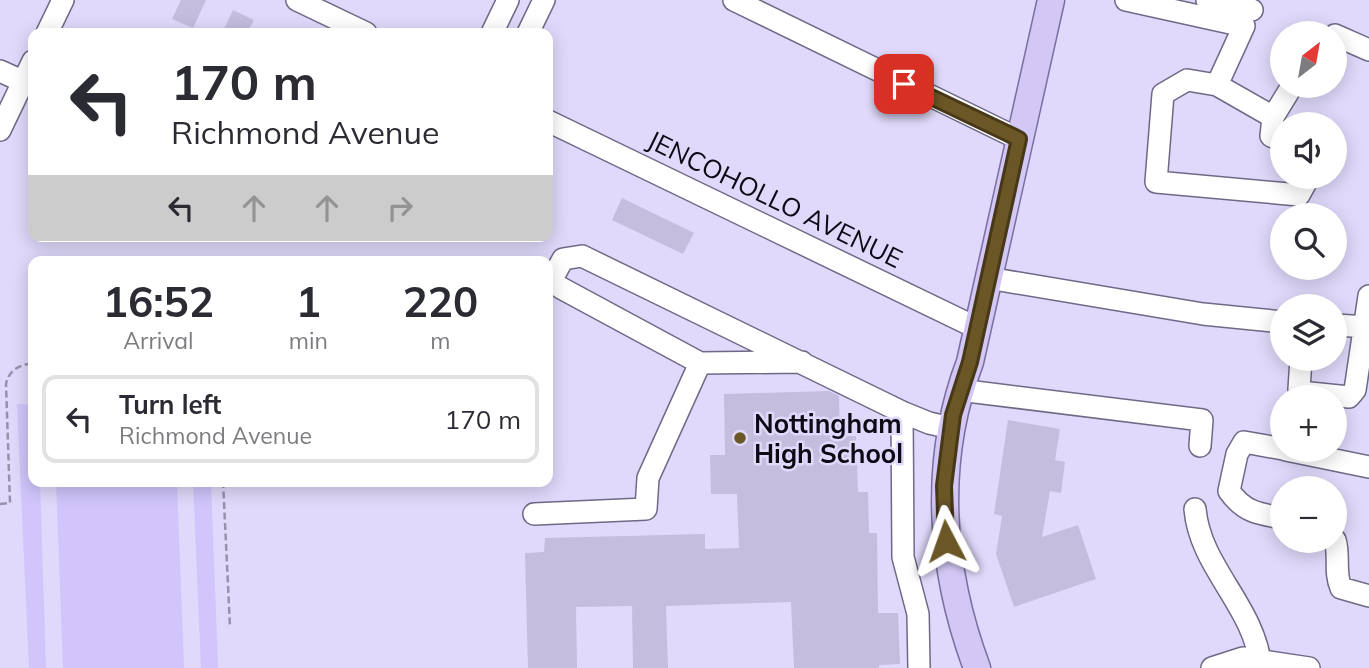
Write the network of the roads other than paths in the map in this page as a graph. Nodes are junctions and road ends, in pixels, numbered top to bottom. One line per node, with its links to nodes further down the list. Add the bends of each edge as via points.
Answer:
1 (63, 0): 10 (street)
2 (297, 0): 11 (street)
3 (508, 0): 12 (street)
4 (544, 0): 13 (street)
5 (734, 0): 22 (street)
6 (1051, 0): 22 (main road)
7 (1126, 0): 9 (street)
8 (1207, 0): 9 (street)
9 (1252, 7): 18 (street)
10 (49, 28)
11 (356, 28)
12 (494, 28)
13 (530, 28)
14 (1348, 40): 15 (street)
15 (1369, 50)
16 (0, 71): 17 (street)
17 (28, 84): 21 (street)
18 (1217, 85): 19 (street); 23 (street, via 1187,80 1163,94 1156,182 1299,195)
19 (1270, 115)
20 (553, 123): 31 (street, JENCOHOLLO AVENUE)
21 (0, 130)
22 (1019, 139): 25 (main road)
23 (1302, 189)
24 (553, 277): 32 (street, via 563,259 582,256)
25 (988, 278): 28 (street); 31 (main road)
26 (553, 282): 33 (street)
27 (1369, 296): 30 (street)
28 (1270, 321)
29 (1347, 326): 30 (street)
30 (1367, 327): 34 (street, via 1356,390 1349,397 1300,392)
31 (977, 328): 35 (main road)
32 (802, 362): 33 (street); 36 (street)
33 (700, 363): 43 (street, via 648,478 646,509)
34 (1300, 371)
35 (959, 390): 37 (main road); 38 (street, via 1202,420)
36 (902, 412): 37 (street); 48 (street, via 903,557 918,614)
37 (951, 428): 49 (main road, via 944,486 946,541 962,629)
38 (1200, 446)
39 (1270, 447): 44 (street, via 1244,442 1229,491 1239,504)
40 (1345, 462): 41 (street)
41 (1369, 467)
42 (1195, 509): 47 (street, via 1200,537 1250,623)
43 (534, 513)
44 (1270, 516)
45 (1337, 553): 46 (street, via 1336,577 1341,588)
46 (1369, 596)
47 (1260, 665): 50 (street, via 1243,658); 51 (street)
48 (919, 668)
49 (977, 668)
50 (1212, 668)
51 (1309, 668)

